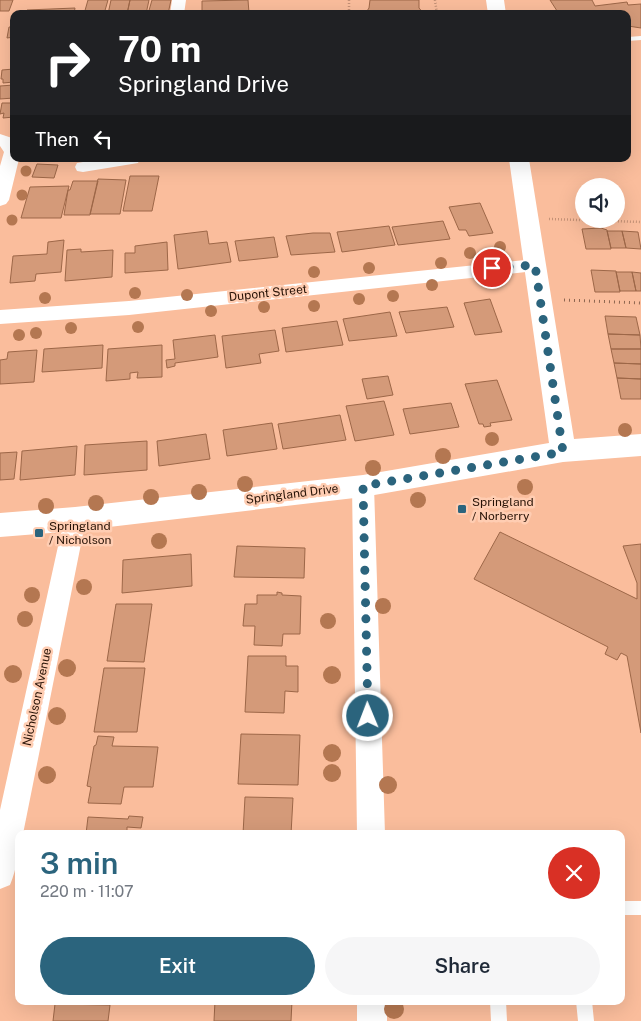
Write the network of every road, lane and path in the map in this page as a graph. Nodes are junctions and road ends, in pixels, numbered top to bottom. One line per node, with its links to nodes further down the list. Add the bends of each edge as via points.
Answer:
1 (0, 139): 2 (street)
2 (10, 149)
3 (10, 160): 7 (street)
4 (118, 162): 6 (street)
5 (518, 162): 8 (street)
6 (83, 167)
7 (0, 200)
8 (528, 219): 9 (path); 10 (street)
9 (641, 222)
10 (535, 265): 11 (street); 13 (street, Dupont Street, via 129,308)
11 (541, 300): 12 (path); 15 (street)
12 (641, 303)
13 (0, 317)
14 (641, 445): 15 (street, Springland Drive)
15 (563, 452): 16 (street, Springland Drive)
16 (363, 486): 17 (street, Springland Drive); 19 (street)
17 (75, 519): 18 (street, Springland Drive); 20 (street, Nicholson Avenue)
18 (0, 525)
19 (371, 830)
20 (0, 876)
21 (625, 908): 22 (lane)
22 (641, 908)
23 (372, 1005): 26 (street)
24 (498, 1005): 27 (lane)
25 (584, 1005): 28 (lane)
26 (372, 1021)
27 (500, 1021)
28 (586, 1021)

